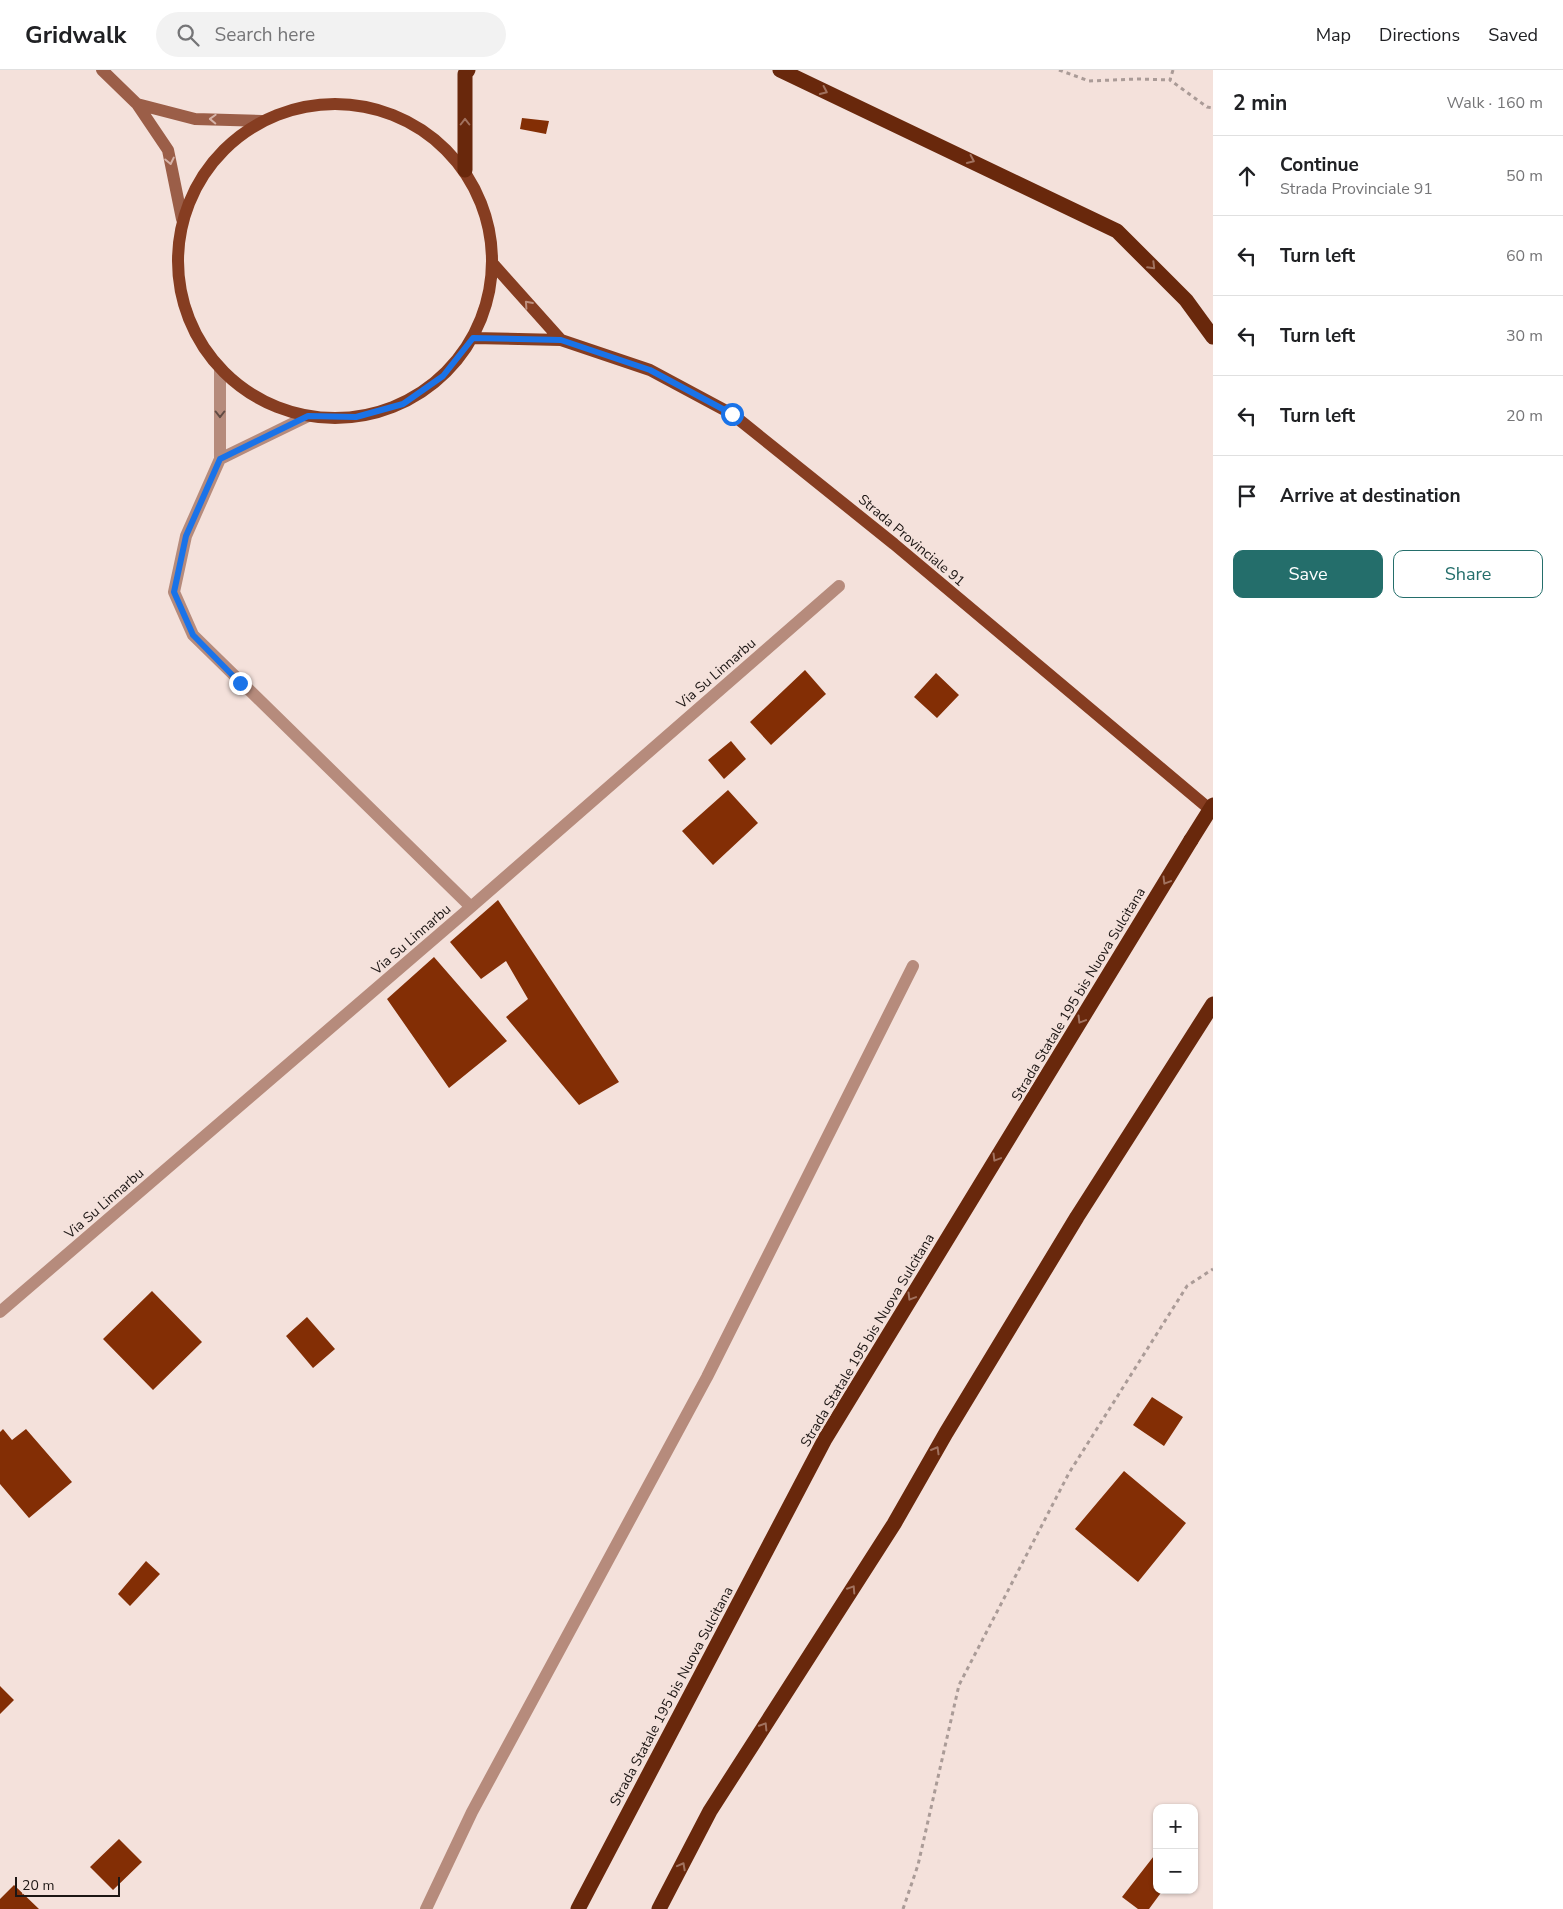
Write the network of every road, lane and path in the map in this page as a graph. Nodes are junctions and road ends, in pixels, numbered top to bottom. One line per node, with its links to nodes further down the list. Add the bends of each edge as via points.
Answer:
1 (102, 70): 7 (street)
2 (468, 70): 10 (highway, one-way to 2, via 465,74)
3 (780, 70): 13 (highway, one-way to 13, via 1117,231 1186,300)
4 (1059, 70): 6 (path, via 1089,81)
5 (1174, 70): 6 (path)
6 (1170, 80): 8 (path)
7 (137, 104): 9 (street, one-way to 7, via 195,119); 11 (street, one-way to 11, via 168,150)
8 (1213, 108)
9 (262, 121): 10 (main road, via 301,106 343,103 385,111 429,134); 11 (main road, via 226,146 199,179)
10 (465, 170): 12 (main road, via 487,215)
11 (182, 218): 16 (main road, via 177,272 190,324)
12 (494, 265): 14 (main road, via 488,303); 15 (main road, Strada Provinciale 91, one-way to 12)
13 (1213, 337)
14 (473, 338): 15 (main road, Strada Provinciale 91); 17 (main road, via 443,376 403,404 356,417)
15 (561, 340): 21 (main road, Strada Provinciale 91, via 650,370 732,414 894,544)
16 (220, 369): 17 (main road, via 262,401); 18 (street, one-way to 18)
17 (308, 416): 18 (street)
18 (220, 459): 22 (street, via 186,536 174,592 193,635)
19 (839, 586): 22 (street, Via Su Linnarbu)
20 (1213, 805): 28 (highway, Strada Statale 195 bis Nuova Sulcitana, one-way to 28, bridge, via 824,1439)
21 (1213, 812)
22 (472, 907): 26 (street, Via Su Linnarbu)
23 (913, 966): 27 (street, via 707,1377 472,1812)
24 (1213, 1004): 29 (highway, one-way to 24, via 710,1811 894,1524 1076,1218)
25 (1213, 1269): 30 (path, via 1187,1286 1069,1473 959,1686 918,1865)
26 (0, 1312)
27 (426, 1909)
28 (578, 1909)
29 (659, 1909)
30 (903, 1909)

